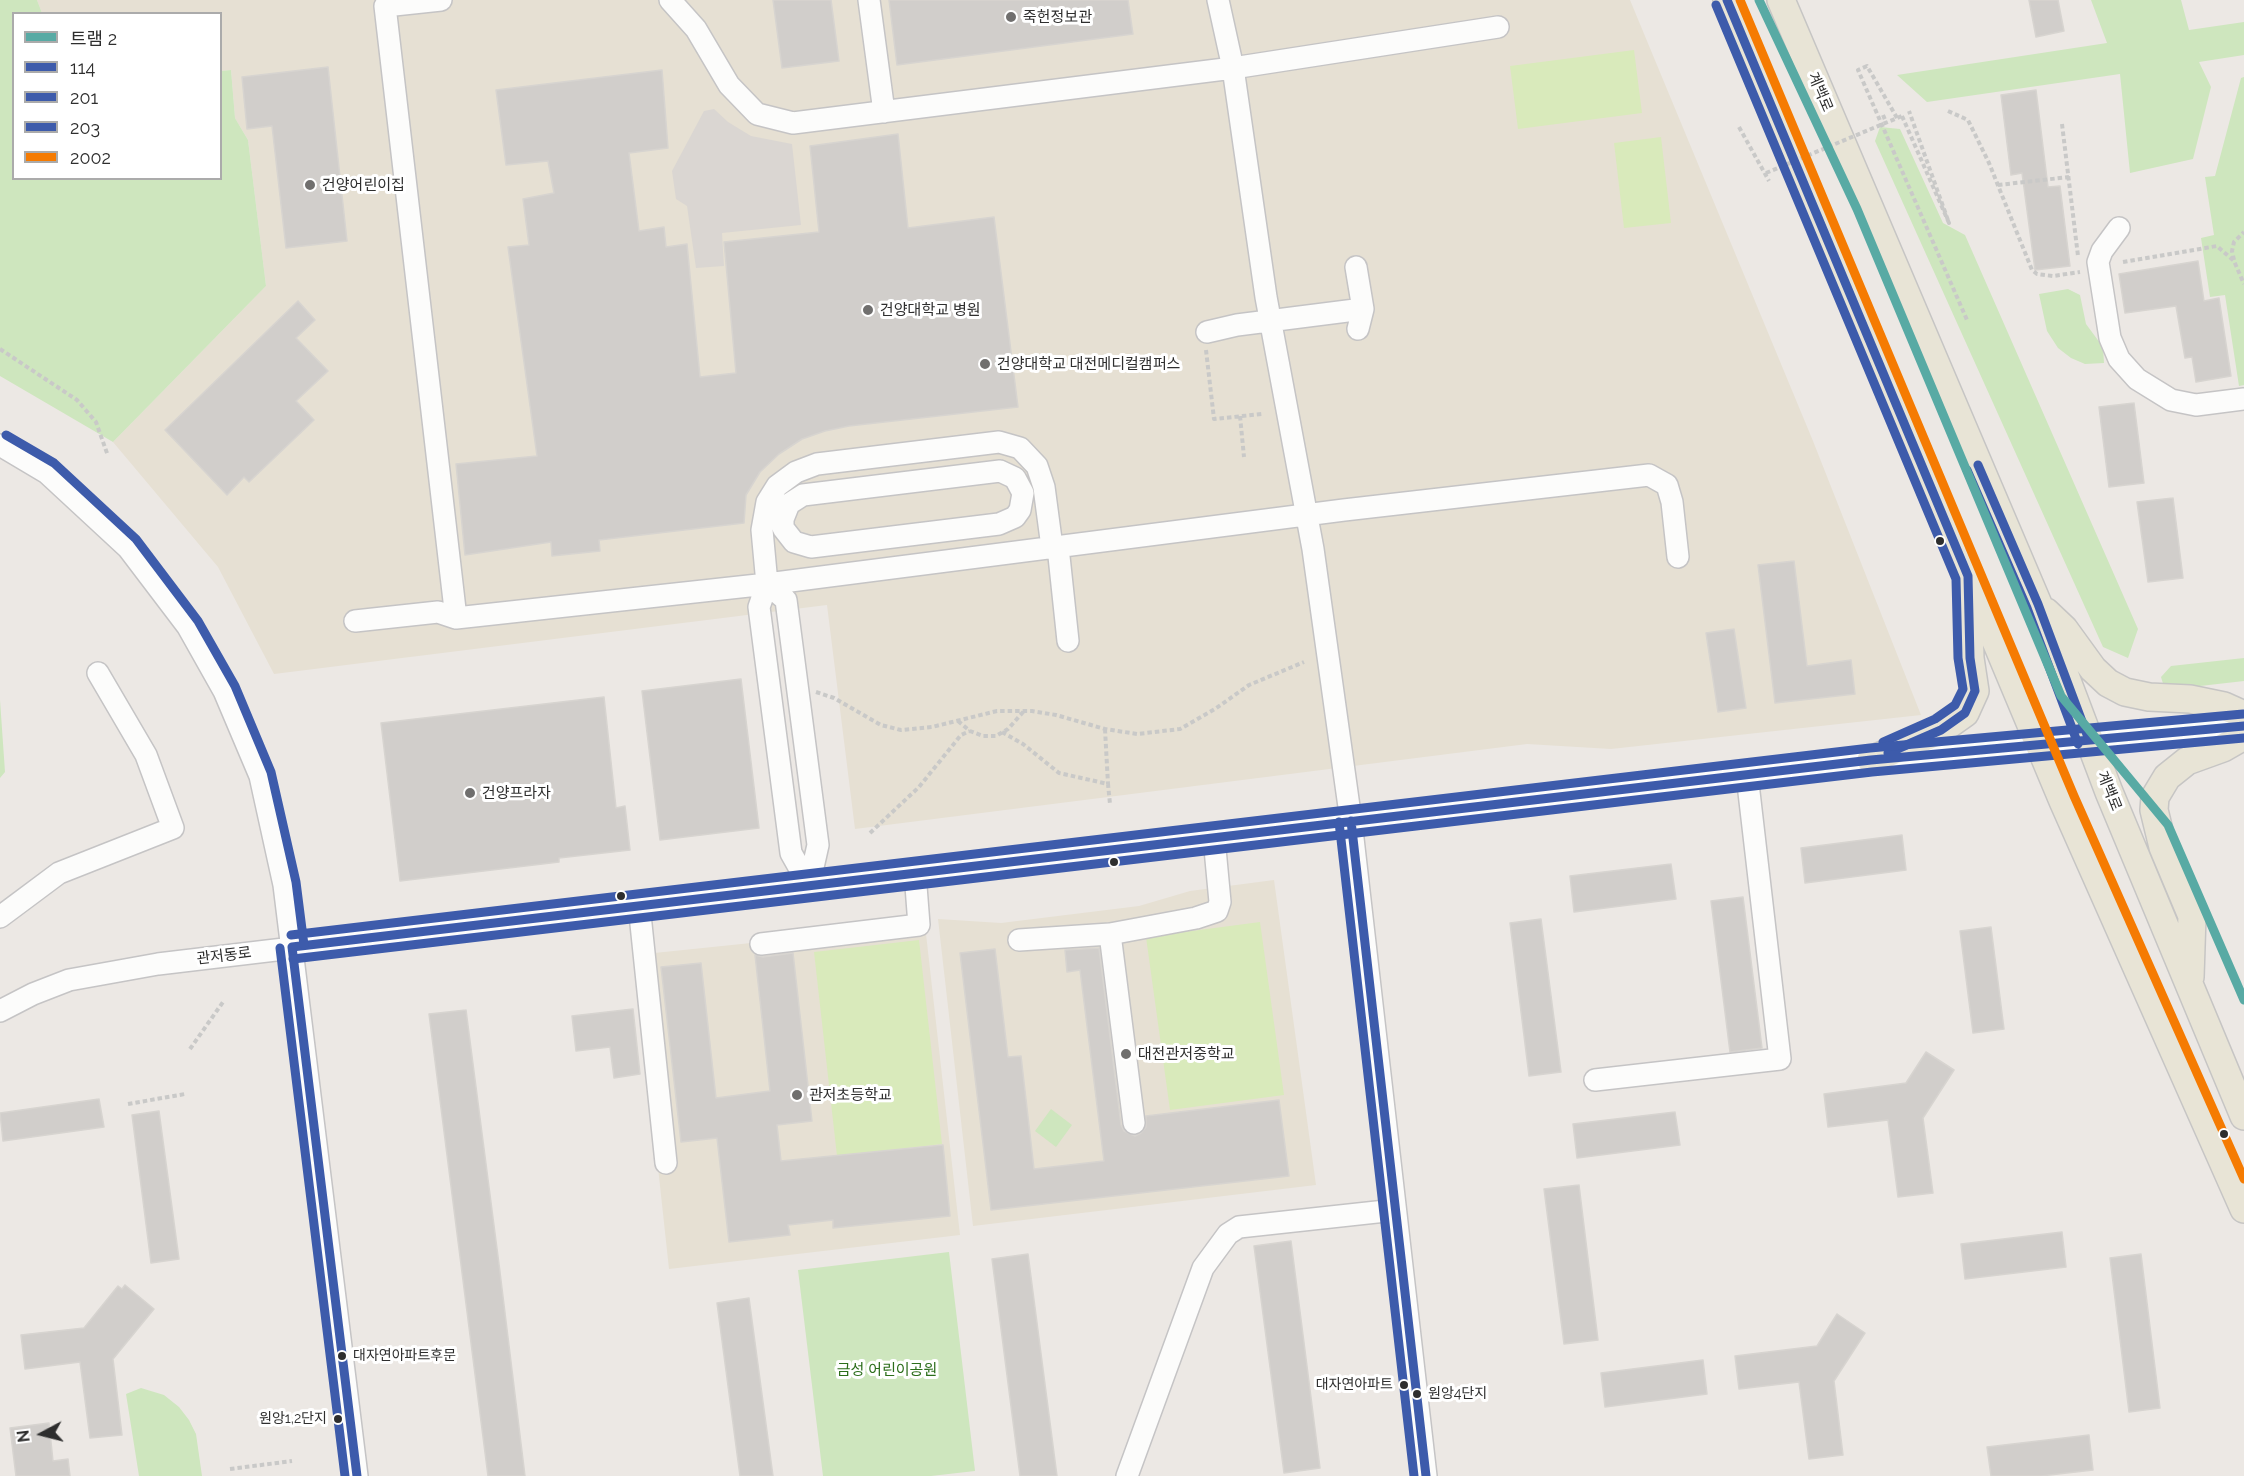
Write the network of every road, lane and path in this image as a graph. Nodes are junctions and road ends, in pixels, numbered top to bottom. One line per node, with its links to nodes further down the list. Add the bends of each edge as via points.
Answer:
1 (441, 0): 44 (street, via 385,6)
2 (670, 0): 11 (street, via 696,29 729,85 757,114 793,123)
3 (869, 0): 11 (street)
4 (1218, 0): 8 (street)
5 (1726, 0): 41 (main road)
6 (1781, 0): 43 (main road, 계백로)
7 (1498, 27): 8 (street)
8 (1233, 69): 11 (street); 28 (street)
9 (1909, 111): 13 (path, bridge, via 1949,223 1902,116)
10 (1948, 111): 20 (path, via 1968,120)
11 (884, 112)
12 (1883, 115): 14 (path, bridge)
13 (1897, 118): 14 (path, bridge); 27 (path, via 1866,66 1858,69)
14 (1886, 122): 17 (path, bridge)
15 (2062, 123): 18 (path)
16 (1739, 127): 17 (path)
17 (1766, 173): 19 (path, bridge)
18 (2069, 177): 20 (path); 20 (path, via 2080,273 2053,276 2032,270)
19 (1769, 181)
20 (1998, 185)
21 (2119, 228): 31 (street, via 2098,262 2110,338 2119,359 2137,379 2171,400 2196,405)
22 (2244, 232): 23 (path, via 2234,242)
23 (2234, 261): 24 (path, via 2217,246); 26 (path)
24 (2123, 262)
25 (1356, 267): 28 (street, via 1360,319)
26 (2243, 282)
27 (1967, 320)
28 (1270, 321): 29 (street); 38 (street)
29 (1206, 341): 33 (path, via 1214,419)
30 (0, 349): 35 (path, via 77,400 96,422)
31 (2244, 399)
32 (1262, 414): 33 (path)
33 (1240, 416): 36 (path)
34 (0, 445): 74 (street, via 47,473 128,548 188,627 225,691 260,776 284,885)
35 (108, 456)
36 (1244, 457)
37 (781, 509): 37 (street, via 787,536 811,547 999,524 1015,517 1023,493 1015,478 1000,471 803,495); 39 (street, via 766,502 777,486 796,472 817,464 999,442 1020,448 1037,466); 42 (street, via 762,530)
38 (1307, 515): 39 (street); 40 (street, via 1649,476 1667,485); 64 (street)
39 (1055, 547): 42 (street); 46 (street)
40 (1678, 557)
41 (1968, 576): 59 (main road); 60 (main road, via 1975,691 1965,713 1941,730)
42 (767, 584): 44 (street); 68 (street, via 759,607 791,853); 68 (street, via 786,600 818,845)
43 (2038, 604): 51 (main road, via 2108,683 2125,692 2213,703); 58 (main road, 계백로)
44 (456, 618): 45 (street, via 438,612)
45 (355, 621)
46 (1068, 641)
47 (1304, 662): 54 (path, via 1249,685 1180,729 1137,734)
48 (98, 673): 70 (street, via 146,755 173,828 59,873)
49 (815, 691): 52 (path, via 881,725 902,729)
50 (1024, 711): 52 (path, via 997,711); 54 (path, via 1056,715); 56 (path)
51 (2244, 715)
52 (957, 721): 55 (path)
53 (2244, 726): 58 (street, 관저동로)
54 (1104, 729): 62 (path)
55 (970, 731): 56 (path, via 984,736); 65 (path, via 961,735 918,787)
56 (1002, 732): 62 (path, via 1059,773)
57 (2244, 736): 75 (main road, via 2187,761 2167,777 2155,797 2154,810 2163,847 2192,916)
58 (2089, 740): 59 (street, 관저동로); 75 (main road, 계백로)
59 (2041, 744): 60 (street, 관저동로); 85 (main road)
60 (1871, 760): 61 (street, 관저동로)
61 (1747, 774): 64 (street, 관저동로); 79 (street, via 1780,1059)
62 (1108, 784): 63 (path)
63 (1110, 804)
64 (1350, 821): 66 (street, 관저동로); 86 (street)
65 (870, 833)
66 (1214, 838): 67 (street, 관저동로); 71 (street, via 1220,902 1217,911)
67 (915, 873): 68 (street, 관저동로); 73 (street, via 919,925)
68 (809, 885): 69 (street, 관저동로)
69 (639, 905): 74 (street, 관저동로); 84 (street)
70 (0, 917)
71 (1110, 934): 72 (street); 83 (street)
72 (1019, 940)
73 (761, 944)
74 (292, 947): 77 (street, 관저동로, via 69,980); 89 (street)
75 (2190, 987): 82 (main road, 계백로)
76 (223, 1002): 78 (path)
77 (0, 1011)
78 (190, 1049)
79 (1595, 1080)
80 (185, 1094): 81 (path)
81 (128, 1104)
82 (2244, 1116)
83 (1134, 1123)
84 (666, 1163)
85 (2244, 1209)
86 (1395, 1210): 90 (street, via 1239,1227 1228,1234 1203,1268); 91 (street)
87 (292, 1461): 88 (path)
88 (230, 1469)
89 (357, 1476)
90 (1127, 1476)
91 (1426, 1476)

